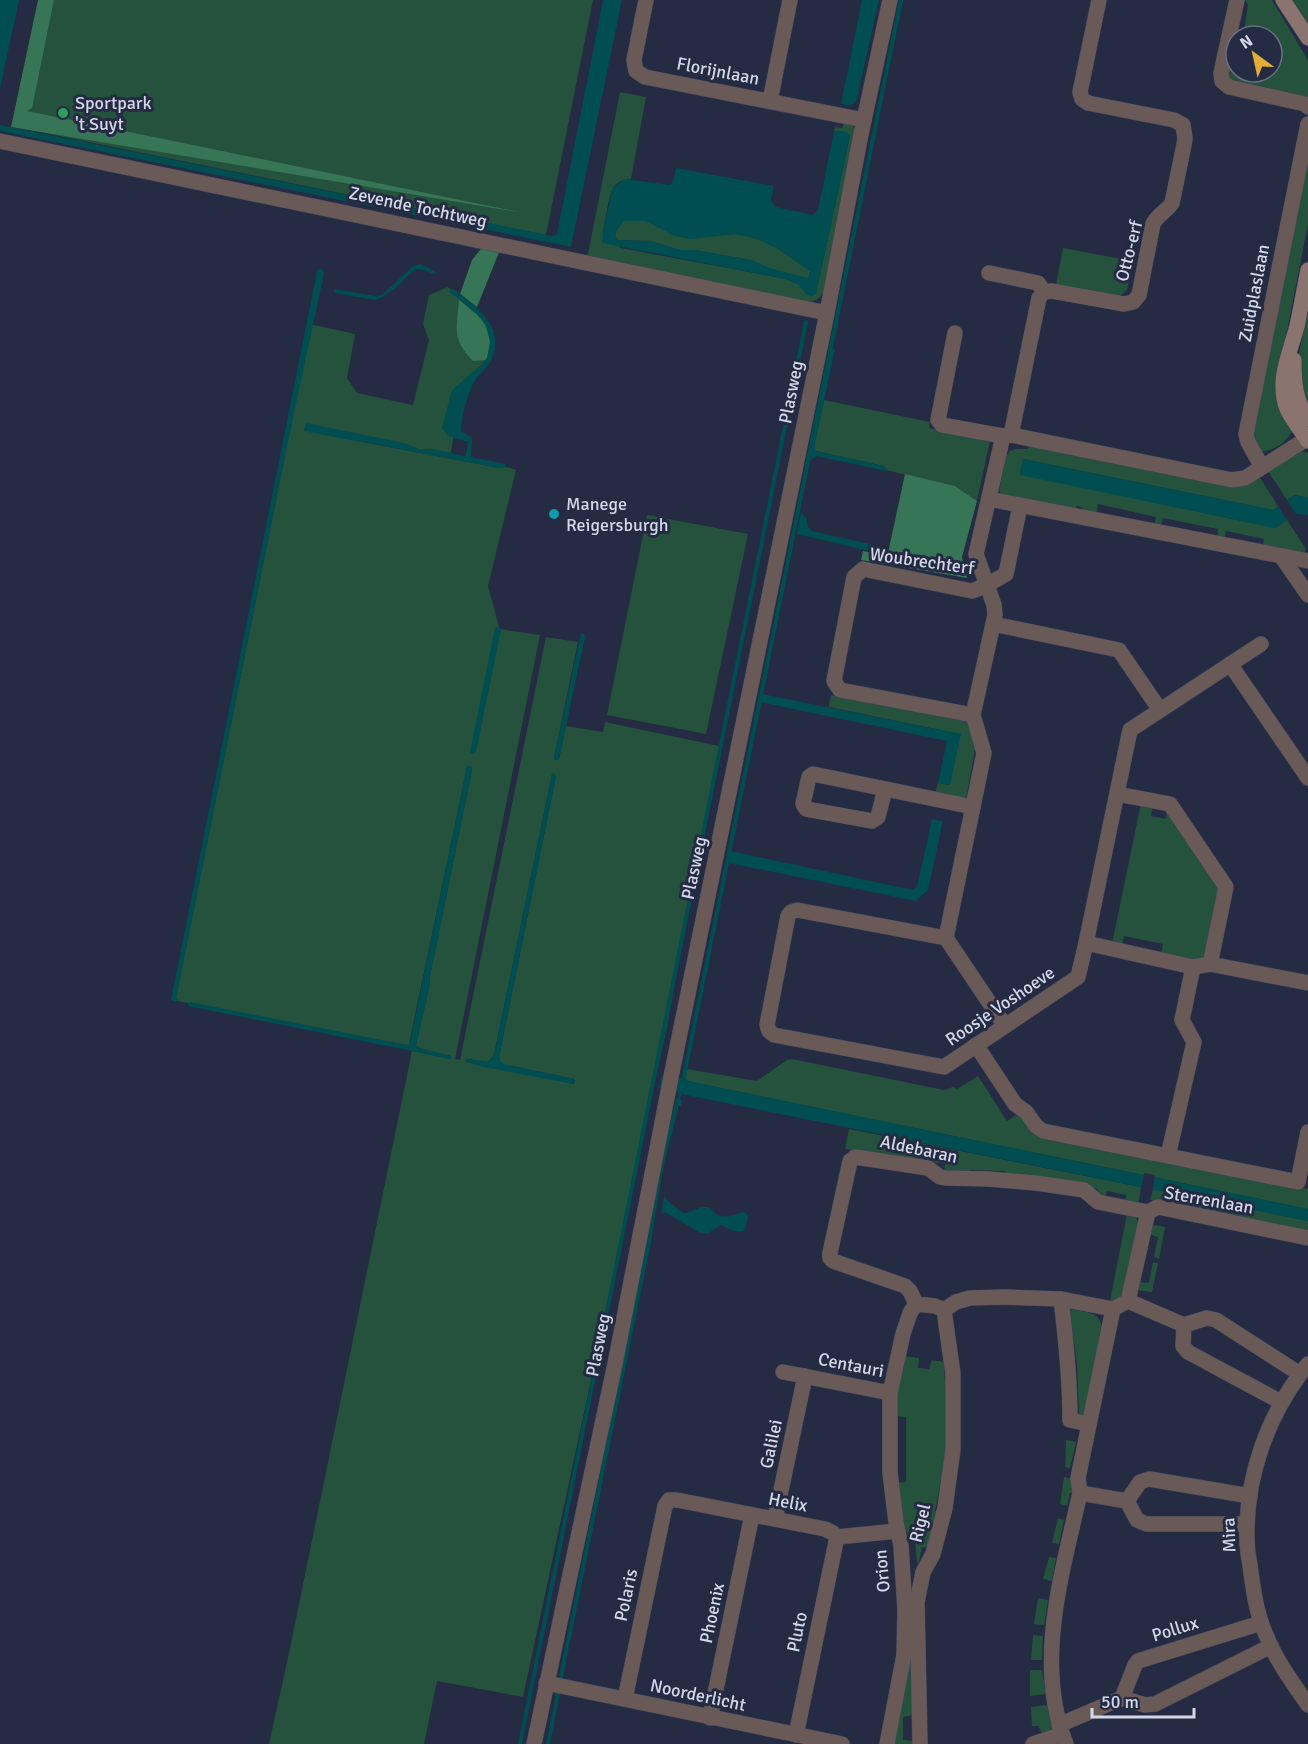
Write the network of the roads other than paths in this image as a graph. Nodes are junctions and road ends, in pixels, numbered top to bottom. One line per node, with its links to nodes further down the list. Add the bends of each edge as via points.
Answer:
1 (646, 0): 8 (street, Florijnlaan, via 634,60 636,71 645,77)
2 (790, 0): 8 (street)
3 (890, 0): 10 (street, Plasweg)
4 (1099, 0): 15 (street, Otto-erf, via 1080,92 1082,99 1174,120 1183,125 1185,138 1172,203 1153,224 1139,295 1133,302)
5 (1237, 0): 9 (street, via 1222,81 1229,87)
6 (1283, 0): 7 (street)
7 (1308, 38)
8 (770, 102): 10 (street, Florijnlaan)
9 (1308, 106)
10 (864, 120): 16 (street, Plasweg)
11 (1308, 124): 22 (street, Zuidplaslaan, via 1246,434)
12 (0, 141): 16 (street, Zevende Tochtweg)
13 (1308, 270): 17 (street)
14 (989, 273): 15 (street, Otto-erf, via 1038,283)
15 (1044, 292): 20 (street, via 1039,298)
16 (827, 313): 72 (street, Plasweg, via 615,1364)
17 (1296, 327): 19 (street, via 1294,379); 21 (street, via 1287,357 1284,396 1287,409)
18 (955, 333): 20 (street, via 938,420)
19 (1308, 419)
20 (1007, 436): 22 (street, via 1232,480 1245,478); 23 (street, Woubrechterf)
21 (1308, 439): 22 (street)
22 (1262, 467)
23 (989, 499): 24 (street); 27 (street, Woubrechterf, via 976,554)
24 (1020, 506): 25 (street); 27 (street, Woubrechterf, via 1006,574)
25 (1281, 556): 26 (street); 28 (street)
26 (1308, 561)
27 (987, 585): 29 (street, Woubrechterf, via 994,605); 33 (street, Woubrechterf, via 972,591 863,569 854,577 834,681 840,690)
28 (1308, 595)
29 (993, 624): 32 (street, via 1119,650); 33 (street, Woubrechterf)
30 (1261, 644): 31 (street, Roosje Voshoeve)
31 (1230, 664): 32 (street, Roosje Voshoeve); 34 (street)
32 (1160, 710): 36 (street, Roosje Voshoeve, via 1130,730)
33 (973, 715): 37 (street, Woubrechterf, via 984,753)
34 (1308, 778)
35 (885, 789): 35 (street, via 878,817 872,821 806,809 803,804 813,774); 37 (street)
36 (1117, 794): 39 (street, Roosje Voshoeve); 40 (street, via 1170,804 1226,887)
37 (973, 807): 38 (street, Woubrechterf)
38 (946, 938): 43 (street); 44 (street, Roosje Voshoeve, via 791,912 766,1026 774,1035 944,1067)
39 (1086, 943): 41 (street); 43 (street, Roosje Voshoeve, via 1078,977)
40 (1210, 964): 41 (street); 42 (street)
41 (1193, 968): 46 (street, via 1182,1020 1194,1042)
42 (1308, 983)
43 (1005, 1026): 44 (street, Roosje Voshoeve)
44 (976, 1045): 46 (street, via 1015,1104 1043,1131)
45 (1308, 1132): 46 (street, via 1298,1182)
46 (1168, 1156)
47 (1148, 1212): 48 (street, Sterrenlaan, via 1158,1207); 50 (street, Sterrenlaan); 51 (street, Aldebaran, via 1098,1202 1084,1190 945,1178 928,1168 855,1157 850,1161 830,1258 905,1286)
48 (1308, 1238)
49 (1061, 1299): 52 (street); 53 (street, via 970,1298); 60 (street, via 1070,1420)
50 (1128, 1301): 52 (street); 54 (street)
51 (916, 1304): 53 (street); 58 (street, Centauri, via 903,1334)
52 (1113, 1309): 60 (street)
53 (944, 1310): 82 (street, Rigel, via 953,1374 953,1449 945,1508 917,1602)
54 (1184, 1326): 55 (street, via 1207,1318 1216,1320); 59 (street, via 1183,1346 1188,1352)
55 (1304, 1369): 59 (street, Mira)
56 (783, 1372): 57 (street, Centauri)
57 (805, 1376): 58 (street, Centauri); 66 (street, Galilei)
58 (890, 1393): 68 (street, Orion, via 890,1472)
59 (1281, 1401): 62 (street, Mira, via 1254,1472)
60 (1089, 1424): 61 (street, via 1078,1478)
61 (1080, 1493): 64 (street); 78 (street, via 1053,1627 1051,1666)
62 (1250, 1496): 64 (street, via 1149,1479 1140,1482); 67 (street, Mira)
63 (669, 1500): 65 (street, Helix); 74 (street, Polaris, via 664,1506)
64 (1127, 1501): 67 (street, via 1137,1520 1146,1524)
65 (752, 1515): 66 (street, Helix); 76 (street, Phoenix)
66 (775, 1519): 69 (street, Helix, via 825,1529)
67 (1247, 1524): 70 (street, Mira, via 1254,1598)
68 (897, 1531): 69 (street); 81 (street, Orion, via 905,1610 904,1655)
69 (837, 1538): 77 (street, Pluto)
70 (1261, 1623): 71 (street, Mira); 73 (street, Pollux, via 1138,1661)
71 (1271, 1646): 73 (street, via 1155,1704); 75 (street, Mira)
72 (546, 1683): 74 (street, Noorderlicht); 79 (street, Plasweg)
73 (1122, 1698): 78 (street)
74 (625, 1699): 76 (street, Noorderlicht)
75 (1308, 1704)
76 (710, 1718): 77 (street, Noorderlicht)
77 (796, 1735): 80 (street, Noorderlicht)
78 (1062, 1735): 83 (street)
79 (534, 1744)
80 (842, 1744)
81 (887, 1744)
82 (920, 1744)
83 (1034, 1744)

